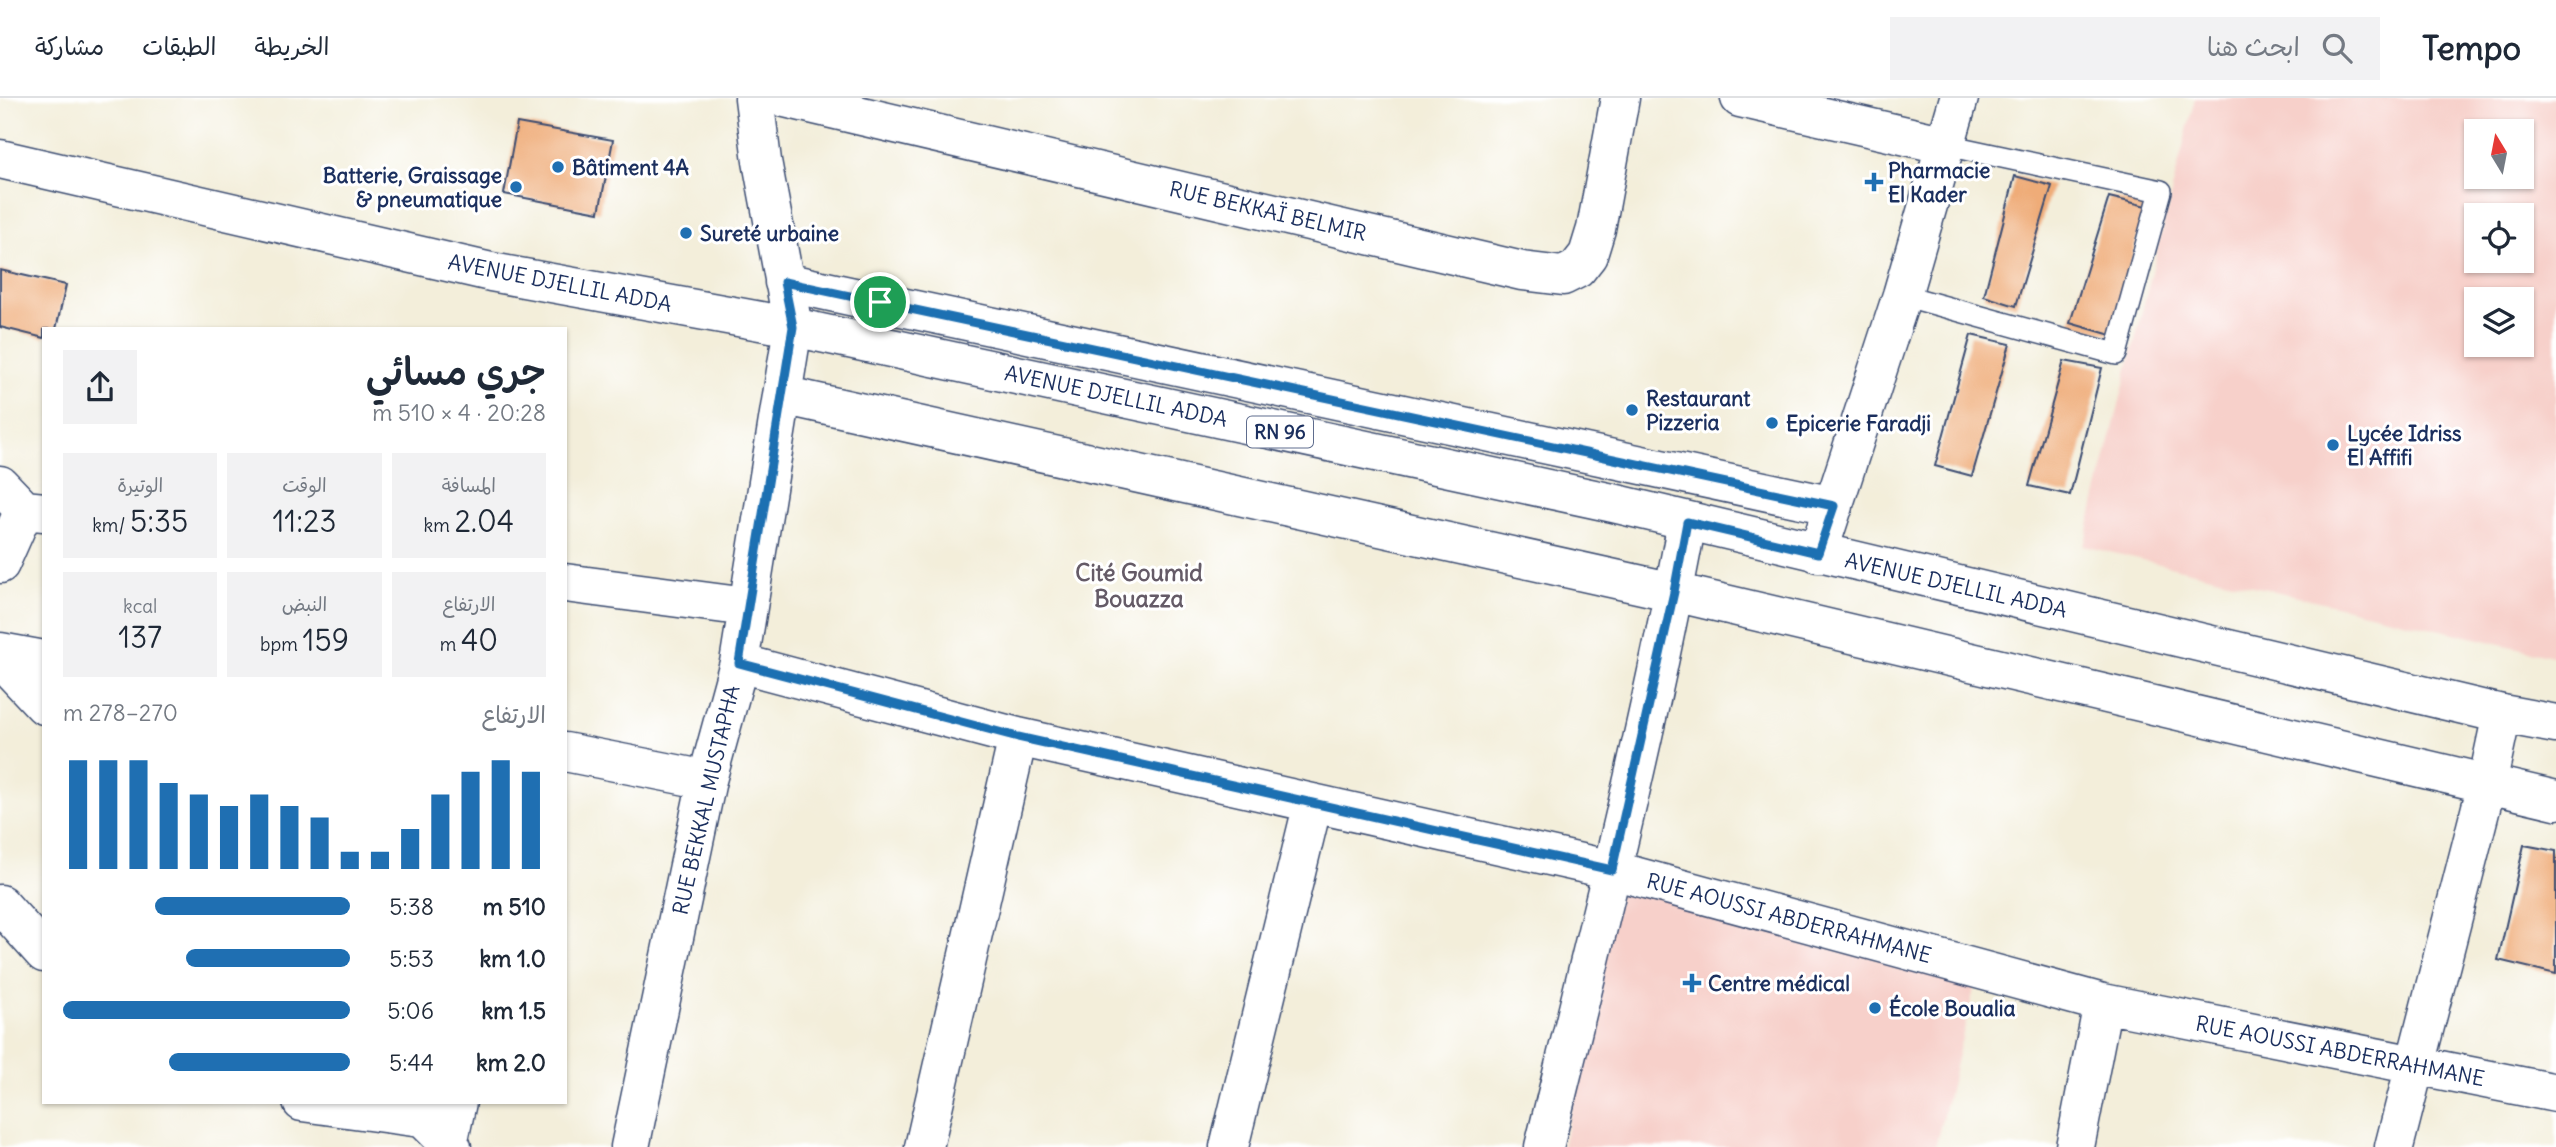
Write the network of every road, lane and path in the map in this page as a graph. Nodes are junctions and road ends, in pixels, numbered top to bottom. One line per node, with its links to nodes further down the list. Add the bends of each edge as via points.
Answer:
1 (754, 98): 8 (street)
2 (785, 98): 3 (street, RUE BEKKAÏ BELMIR, via 1522,271 1563,276 1577,269 1588,255)
3 (1620, 98)
4 (1740, 98): 6 (street)
5 (1959, 98): 6 (street)
6 (1946, 145): 9 (street); 9 (lane, via 2161,191 2116,354)
7 (0, 159): 10 (street, AVENUE DJELLIL ADDA / RN 96, via 491,272)
8 (784, 282): 10 (street); 13 (street, AVENUE DJELLIL ADDA)
9 (1902, 295): 13 (street)
10 (793, 327): 11 (street, RUE BEKKAL MUSTAPHA); 14 (street, AVENUE DJELLIL ADDA / RN 96)
11 (782, 394): 18 (street); 19 (street, RUE BEKKAL MUSTAPHA)
12 (23, 502): 16 (street)
13 (1834, 506): 15 (street)
14 (1687, 522): 15 (street, AVENUE DJELLIL ADDA / RN 96); 18 (street)
15 (1818, 553): 25 (street, AVENUE DJELLIL ADDA / RN 96)
16 (0, 564)
17 (567, 583): 19 (street)
18 (1674, 592): 30 (street); 33 (street)
19 (747, 607): 23 (street, RUE BEKKAL MUSTAPHA)
20 (0, 652): 22 (street)
21 (0, 658): 24 (street)
22 (42, 660)
23 (739, 663): 27 (street, RUE AOUSSI ABDERRAHMANE); 29 (street, RUE BEKKAL MUSTAPHA)
24 (42, 703)
25 (2502, 714): 26 (street, AVENUE DJELLIL ADDA / RN 96); 30 (street)
26 (2556, 724)
27 (1018, 737): 32 (street, RUE AOUSSI ABDERRAHMANE); 43 (street)
28 (567, 752): 29 (street)
29 (707, 780): 42 (street, RUE BEKKAL MUSTAPHA)
30 (2487, 784): 31 (street); 37 (street)
31 (2556, 800)
32 (1313, 803): 33 (street, RUE AOUSSI ABDERRAHMANE); 44 (street)
33 (1612, 870): 36 (street, RUE AOUSSI ABDERRAHMANE); 45 (street)
34 (0, 904): 35 (street)
35 (42, 951)
36 (2103, 1003): 37 (street, RUE AOUSSI ABDERRAHMANE); 46 (street)
37 (2416, 1067): 38 (street, RUE AOUSSI ABDERRAHMANE); 47 (street)
38 (2556, 1093)
39 (312, 1104): 41 (street)
40 (455, 1104): 41 (street)
41 (432, 1128)
42 (629, 1147)
43 (924, 1147)
44 (1229, 1147)
45 (1544, 1147)
46 (2075, 1147)
47 (2394, 1147)

